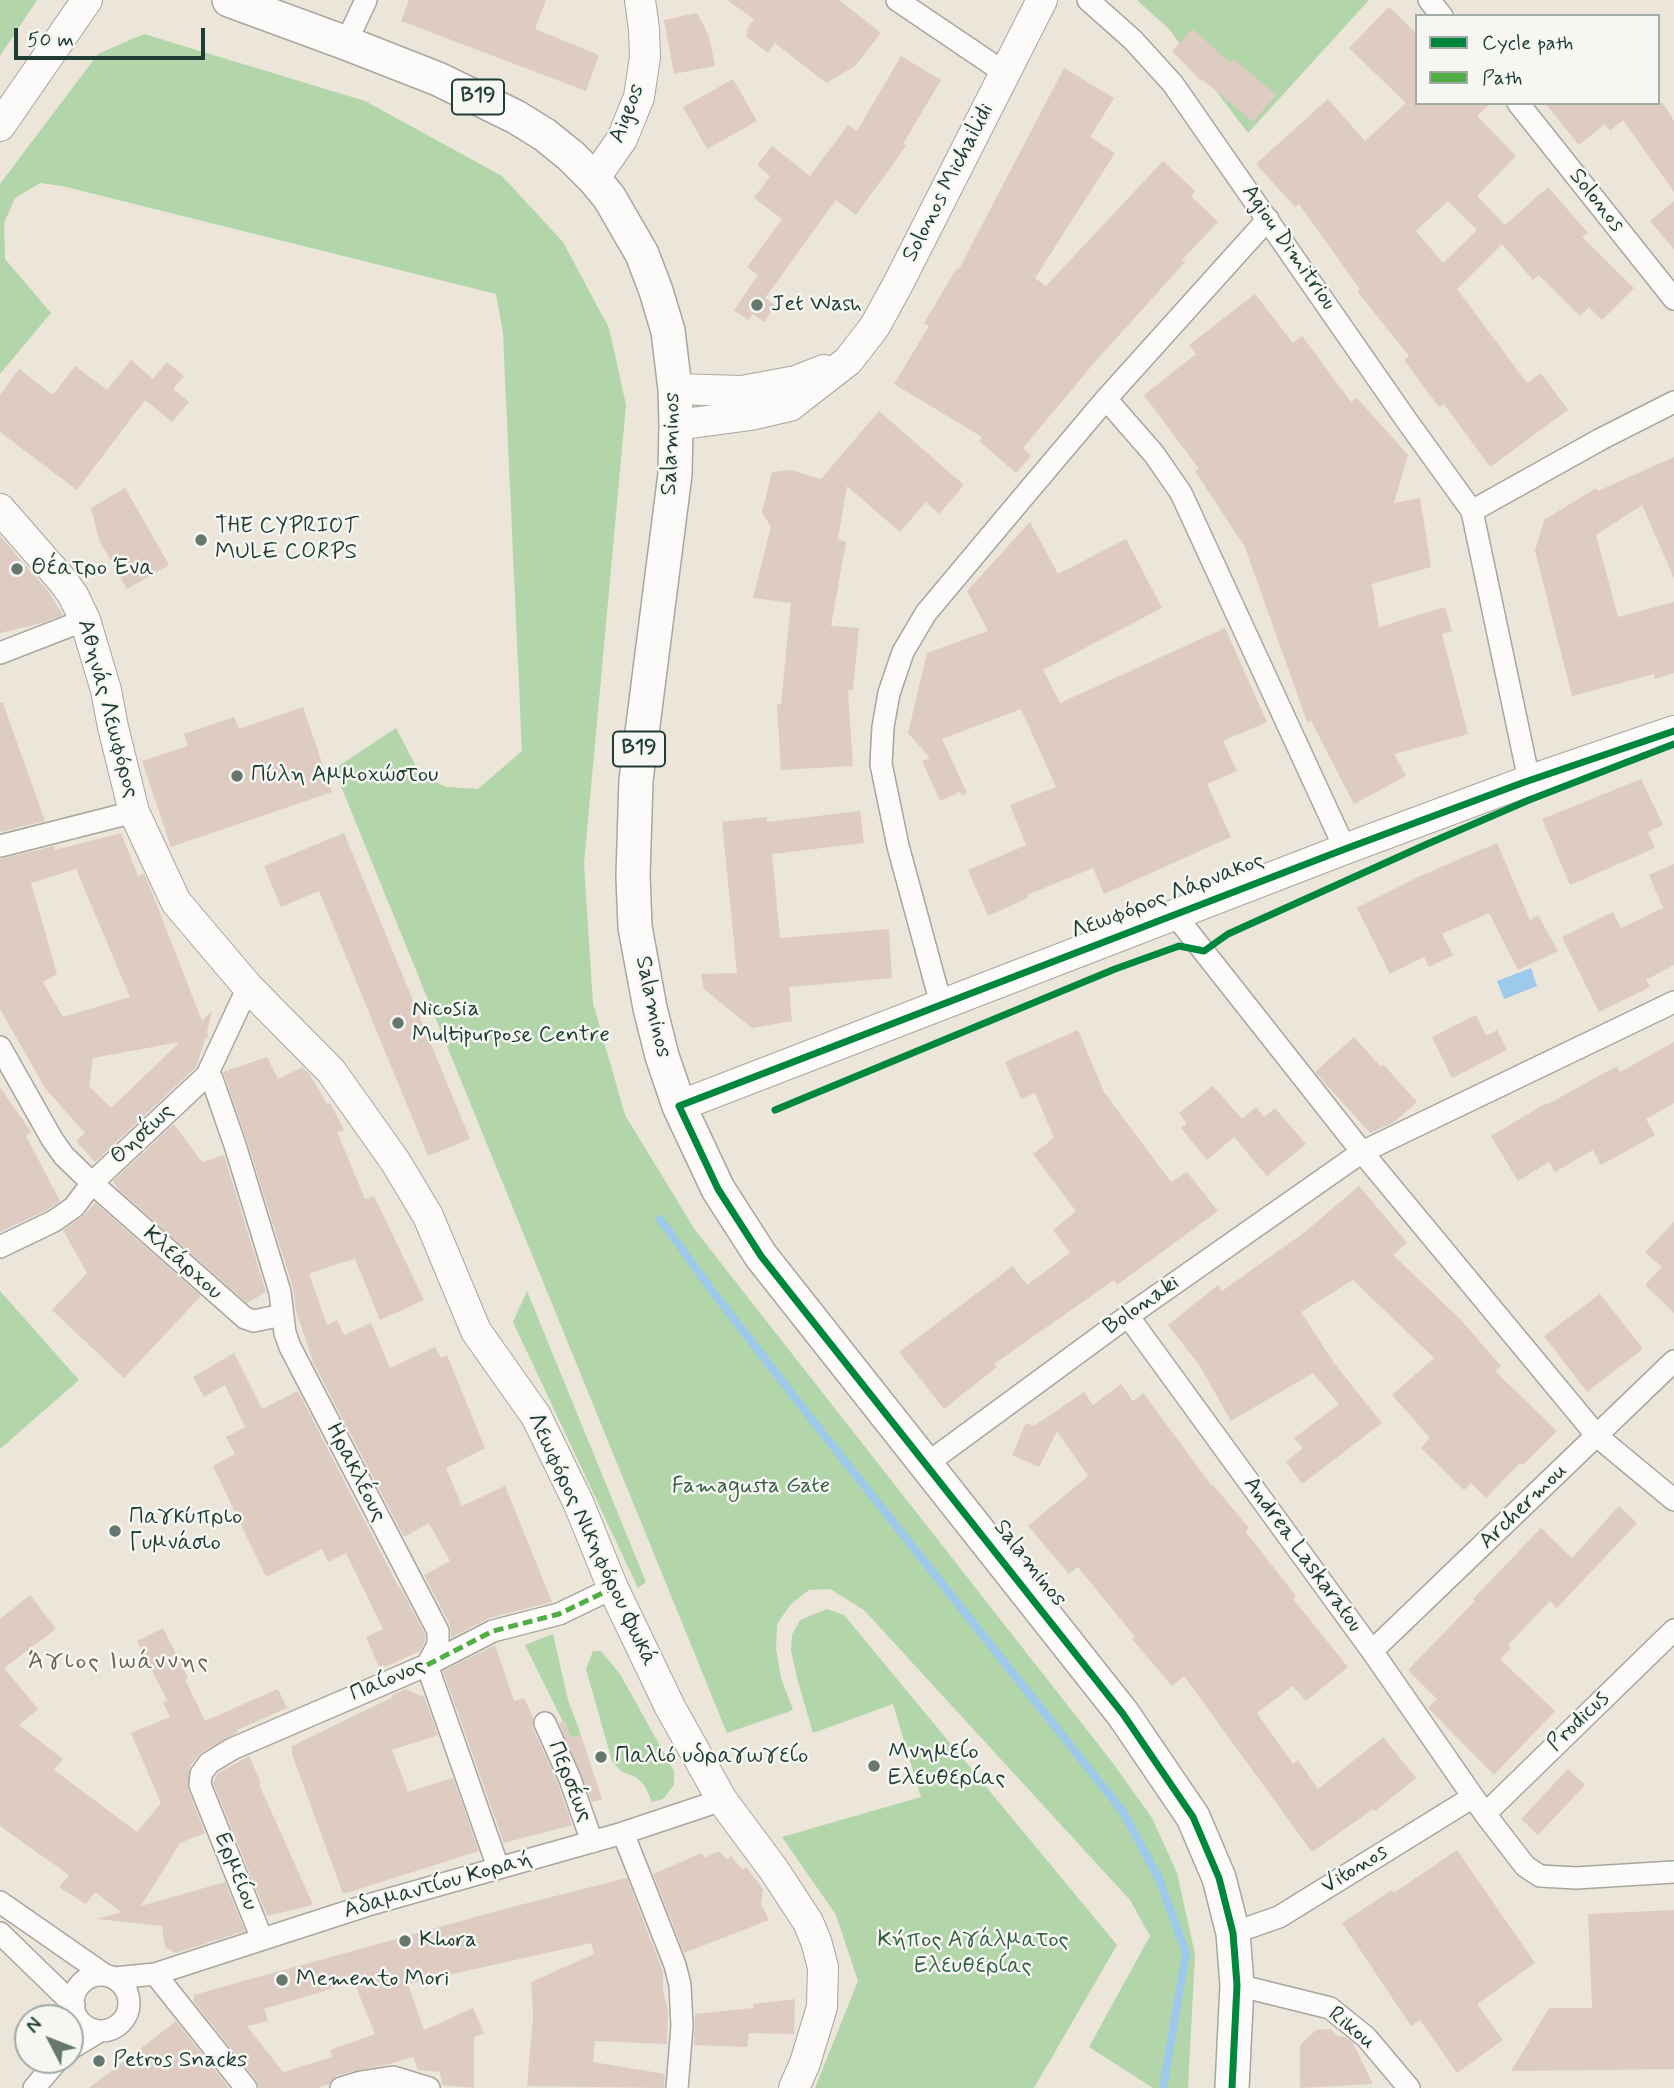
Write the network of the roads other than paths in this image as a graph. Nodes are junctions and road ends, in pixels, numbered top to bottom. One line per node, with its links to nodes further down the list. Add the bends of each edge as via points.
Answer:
1 (87, 0): 13 (street)
2 (229, 0): 10 (main road, Salaminos / B19)
3 (366, 0): 10 (street)
4 (640, 0): 14 (street, Aigeos, via 645,57 639,97 622,139)
5 (897, 0): 11 (street)
6 (1042, 0): 11 (street, Solonos Michailidi)
7 (1088, 0): 15 (street, Agiou Dimitriou, via 1166,76)
8 (1429, 0): 9 (street)
9 (1440, 14)
10 (346, 43): 14 (main road, Salaminos / B19, via 438,79 516,117 545,135)
11 (1005, 73): 17 (street, Solonos Michailidi, via 875,326)
12 (1520, 105): 16 (street, Solonos)
13 (0, 126)
14 (594, 179): 18 (main road, Salaminos / B19, via 625,223 656,290)
15 (1268, 219): 19 (street); 22 (street, Agiou Dimitriou)
16 (1674, 299)
17 (848, 361): 18 (street, via 796,381 742,391); 21 (street, Solonos Michailidi, via 790,406)
18 (675, 389): 21 (main road, Salaminos / B19)
19 (1107, 399): 30 (street, via 1181,494); 34 (street, via 926,613 903,652 889,692 881,764)
20 (1674, 402): 22 (street)
21 (676, 425): 37 (main road, Salaminos / B19, via 675,474 636,780 633,876 635,927 650,1008)
22 (1472, 511): 27 (street)
23 (3, 516): 24 (street, Αθηνάς Λεωφόρος, via 69,590)
24 (85, 620): 25 (street); 28 (street, Αθηνάς Λεωφόρος)
25 (0, 653)
26 (1674, 731): 27 (street, Λεωφόρος Λάρνακος)
27 (1529, 780): 30 (street, Λεωφόρος Λάρνακος)
28 (134, 813): 29 (street); 32 (street, Λεωφόρος Νικηφόρου Φωκά, via 176,902)
29 (0, 846)
30 (1345, 849): 31 (street, Λεωφόρος Λάρνακος)
31 (1175, 915): 34 (street, Λεωφόρος Λάρνακος); 38 (street)
32 (248, 988): 36 (street, Θησέως); 47 (street, Λεωφόρος Νικηφόρου Φωκά, via 331,1071 395,1161 428,1216 476,1331 536,1416 578,1502)
33 (1674, 1003): 38 (street, Bolonaki)
34 (941, 1004): 37 (street, Λεωφόρος Λάρνακος)
35 (0, 1047): 39 (street, Κλεάρχου, via 52,1139)
36 (206, 1074): 39 (street, Θησέως); 41 (street, Ηρακλέους, via 212,1079 235,1145 280,1292)
37 (679, 1107): 45 (main road, Salaminos / B19, via 718,1189 761,1256)
38 (1362, 1152): 42 (street, Bolonaki); 44 (street)
39 (92, 1183): 40 (street, Θησέως, via 74,1207 54,1221); 41 (street, Κλεάρχου, via 245,1318 254,1321)
40 (0, 1247)
41 (282, 1315): 50 (street, Ηρακλέους, via 290,1347 438,1631 438,1645)
42 (1128, 1316): 45 (street, Bolonaki); 49 (street, Andrea Laskaratou)
43 (1674, 1361): 44 (street, Archermou)
44 (1598, 1437): 46 (street); 49 (street, Archermou)
45 (925, 1465): 61 (main road, Salaminos / B19, via 1123,1714 1193,1816 1219,1878)
46 (1674, 1500)
47 (612, 1588): 50 (street, Παίονος, via 559,1614 493,1631); 52 (street, Λεωφόρος Νικηφόρου Φωκά)
48 (1674, 1630): 54 (street, Prodicus)
49 (1373, 1651): 54 (street, Andrea Laskaratou)
50 (427, 1665): 53 (street, Παίονος, via 209,1763 200,1785); 57 (street)
51 (545, 1723): 56 (street, Περσέως)
52 (722, 1800): 55 (street, Αδαμαντίου Κοραή); 78 (street, Λεωφόρος Νικηφόρου Φωκά, via 798,1904 817,1941 822,2007)
53 (209, 1805): 62 (street, Ερμείου)
54 (1479, 1806): 58 (street, Andrea Laskaratou, via 1525,1866 1540,1876); 61 (street, Vitonos, via 1279,1917)
55 (623, 1833): 56 (street, Αδαμαντίου Κοραή); 77 (street, via 680,1985)
56 (592, 1842): 57 (street, Αδαμαντίου Κοραή)
57 (498, 1867): 62 (street, Αδαμαντίου Κοραή)
58 (1674, 1872)
59 (0, 1902): 64 (street)
60 (0, 1933): 66 (street)
61 (1233, 1933): 65 (main road, Salaminos / B19)
62 (262, 1939): 63 (street, Αδαμαντίου Κοραή)
63 (155, 1974): 64 (street, Αδαμαντίου Κοραή); 68 (street); 74 (street)
64 (110, 1977): 67 (street, via 96,1975 79,1986); 68 (street, via 127,1992)
65 (1237, 1985): 79 (main road, Salaminos / B19); 80 (street, Rikou, via 1330,2008 1366,2037)
66 (60, 2004)
67 (74, 2004)
68 (128, 2011): 70 (street, via 118,2025)
69 (84, 2023): 70 (street)
70 (100, 2031): 71 (street)
71 (84, 2041)
72 (46, 2074): 73 (street)
73 (34, 2088)
74 (246, 2088)
75 (341, 2088): 76 (street, via 393,2077)
76 (429, 2088)
77 (677, 2088)
78 (794, 2088)
79 (1232, 2088)
80 (1409, 2088)

